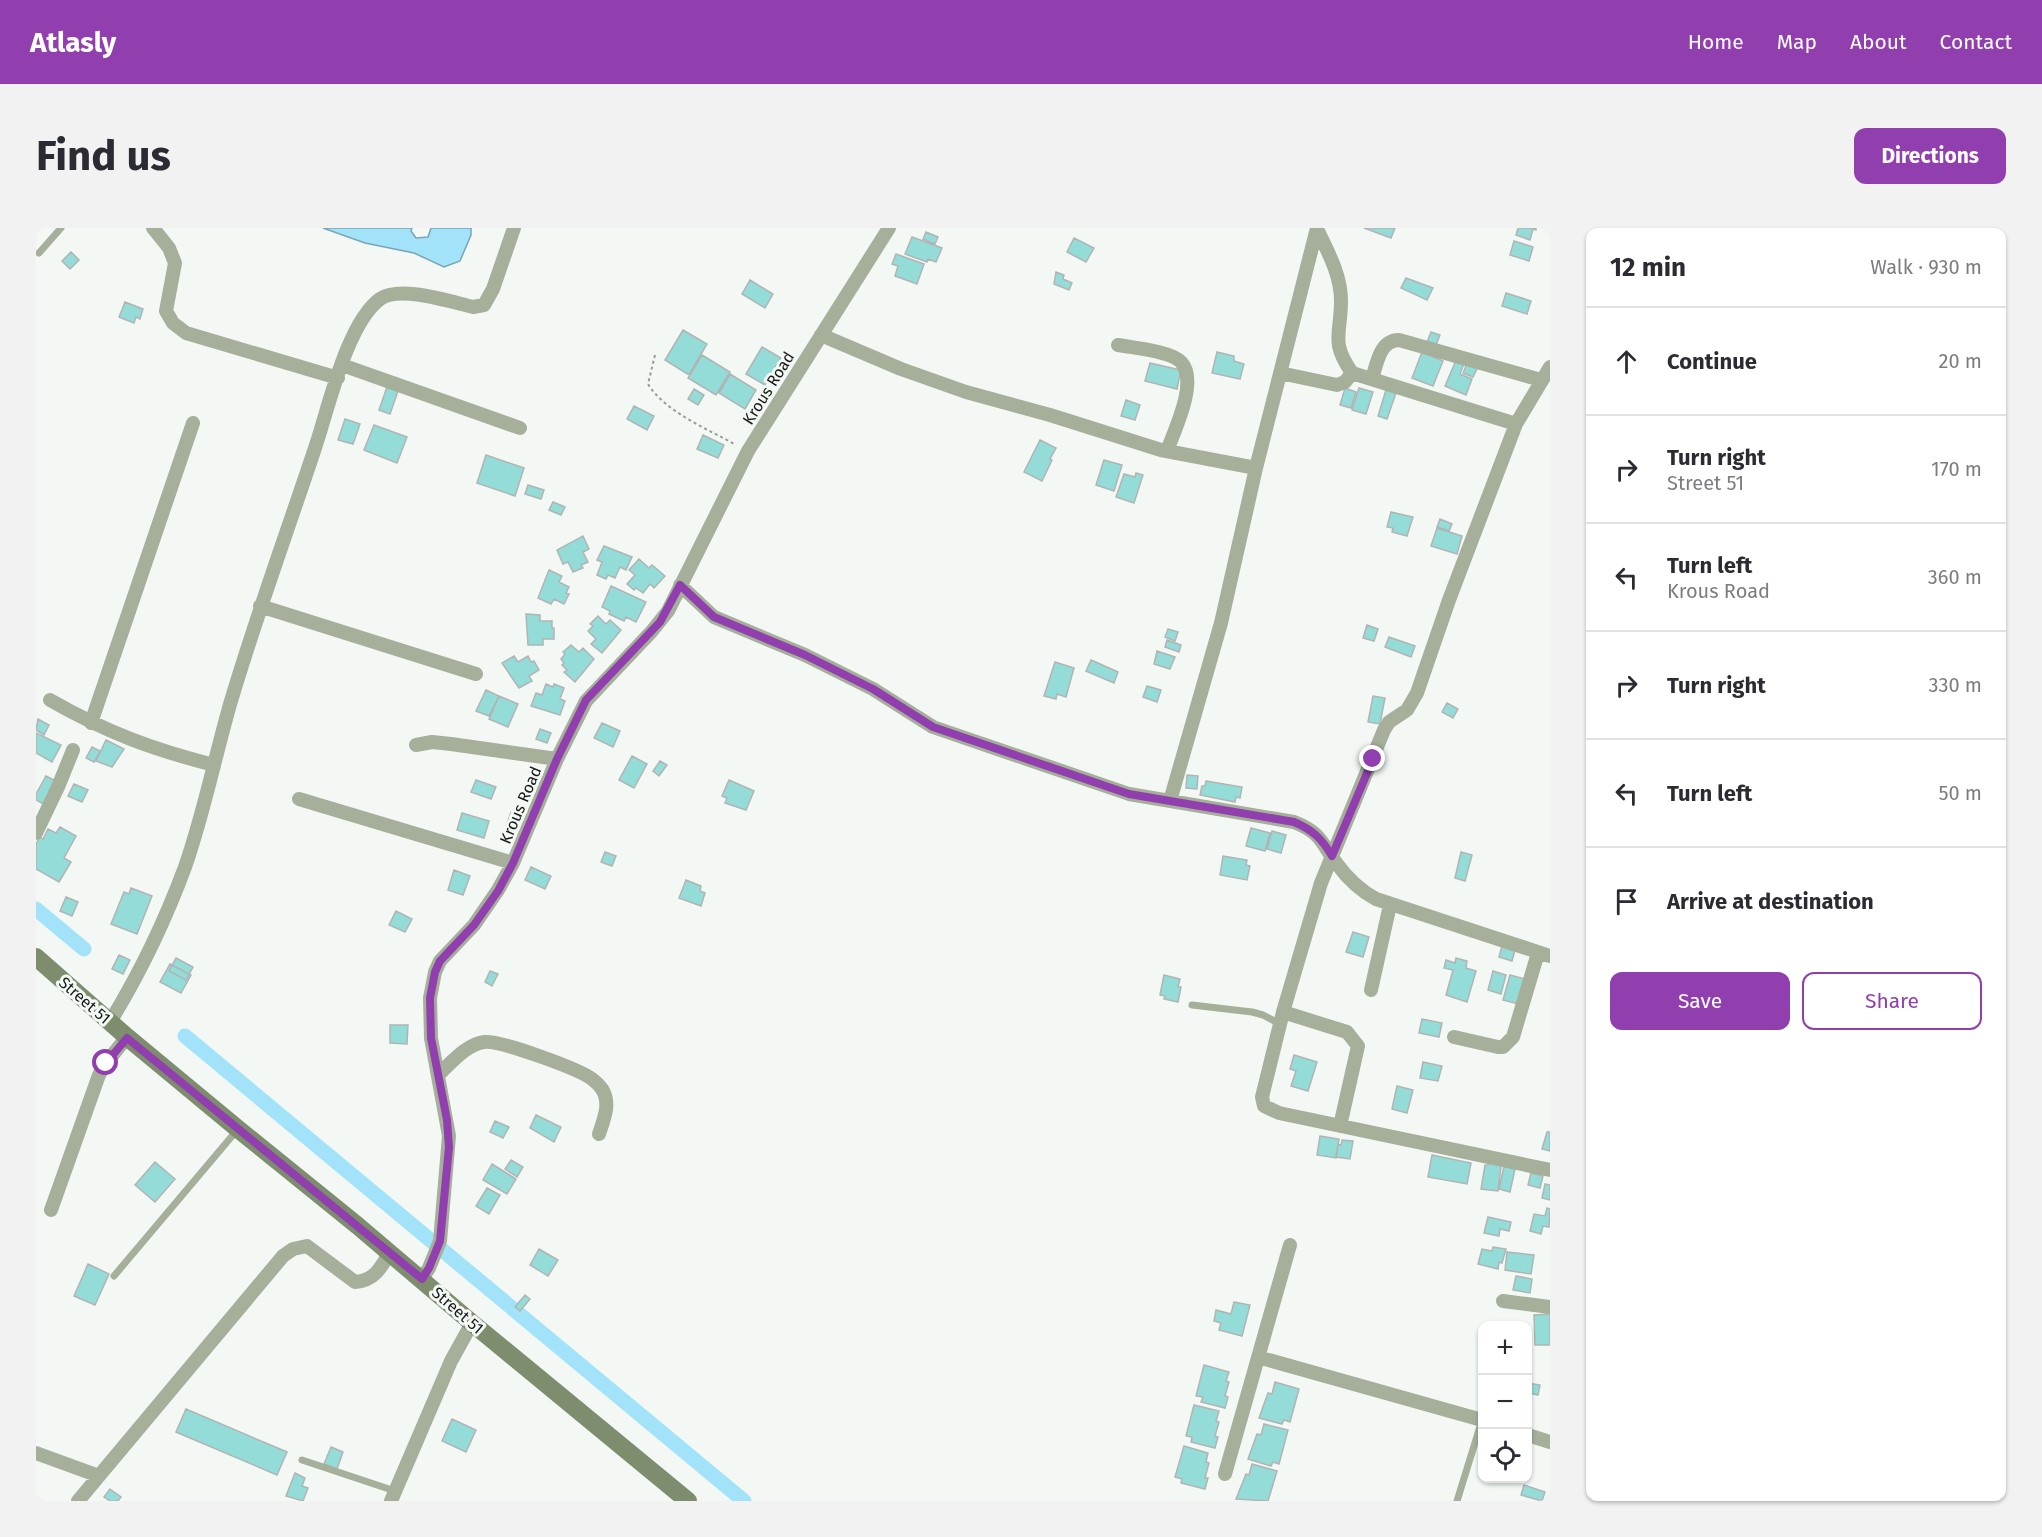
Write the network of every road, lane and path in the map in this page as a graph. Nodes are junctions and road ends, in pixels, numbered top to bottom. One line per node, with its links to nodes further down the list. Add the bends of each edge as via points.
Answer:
1 (61, 228): 6 (lane)
2 (153, 228): 11 (street, via 175,263 166,311 173,323 186,333)
3 (514, 228): 11 (street, via 484,305 473,307 410,294 381,298 364,316)
4 (889, 228): 7 (street, Krous Road)
5 (1317, 229): 12 (street); 13 (street, via 1336,271 1341,300 1338,344)
6 (39, 253)
7 (821, 335): 19 (street, Krous Road); 20 (street, via 966,392)
8 (1118, 345): 20 (street, via 1169,355 1185,368 1187,391)
9 (655, 355): 19 (path, via 648,384 660,399)
10 (1550, 367): 15 (street)
11 (340, 372): 18 (street); 23 (street)
12 (1280, 373): 13 (street, via 1337,385); 21 (street)
13 (1352, 373): 14 (street)
14 (1372, 378): 15 (street, via 1384,346 1399,340); 17 (street)
15 (1541, 380): 17 (street)
16 (193, 423): 26 (street)
17 (1516, 424): 34 (street, via 1417,693 1407,710 1389,722)
18 (520, 428)
19 (748, 451): 22 (street, Krous Road)
20 (1167, 451): 21 (street)
21 (1256, 468): 32 (street, via 1221,623)
22 (680, 585): 29 (street, Krous Road, via 660,622 586,700); 32 (street, via 714,617 873,689 933,727 1129,794)
23 (260, 606): 24 (street); 30 (street)
24 (476, 674)
25 (50, 700): 26 (street)
26 (92, 723): 30 (street, via 147,747)
27 (416, 745): 29 (street, via 432,742)
28 (73, 750): 33 (street)
29 (557, 759): 35 (street, Krous Road)
30 (214, 765): 42 (street, via 184,869 136,979)
31 (299, 799): 35 (street)
32 (1170, 801): 34 (street, via 1294,822 1315,833)
33 (36, 833)
34 (1332, 856): 36 (street, via 1365,893); 41 (street)
35 (513, 863): 45 (street, Krous Road, via 487,908 448,950 435,972 430,1015)
36 (1390, 905): 37 (street); 39 (street)
37 (1544, 955): 43 (street, via 1508,1044 1498,1047)
38 (36, 957): 42 (main road, Street 51)
39 (1371, 990)
40 (1192, 1005): 41 (lane)
41 (1281, 1018): 46 (street, via 1347,1032 1358,1046); 46 (street, via 1262,1103 1279,1113)
42 (110, 1022): 44 (main road, Street 51)
43 (1454, 1037)
44 (122, 1043): 47 (main road, Street 51); 50 (street, via 94,1086)
45 (439, 1074): 48 (street, via 485,1042 560,1065 592,1079 602,1089 607,1101); 53 (street, Krous Road, via 449,1136 440,1241)
46 (1340, 1126): 49 (street)
47 (238, 1130): 52 (main road, Street 51); 54 (lane)
48 (599, 1134)
49 (1550, 1170)
50 (51, 1210)
51 (1290, 1245): 58 (street)
52 (390, 1252): 53 (main road, Street 51); 66 (street, via 380,1270 367,1281 355,1282 307,1246 283,1256)
53 (425, 1273): 57 (main road, Street 51)
54 (114, 1276)
55 (1503, 1301): 56 (street)
56 (1550, 1307)
57 (472, 1323): 67 (street, via 451,1361); 69 (main road, Street 51)
58 (1258, 1357): 59 (street); 65 (street)
59 (1478, 1419)
60 (1479, 1429): 70 (lane)
61 (1532, 1437): 62 (street)
62 (1550, 1443)
63 (36, 1453): 66 (street)
64 (302, 1460): 67 (lane)
65 (1225, 1474)
66 (99, 1476): 68 (street)
67 (393, 1496)
68 (78, 1501)
69 (688, 1501)
70 (1457, 1501)

